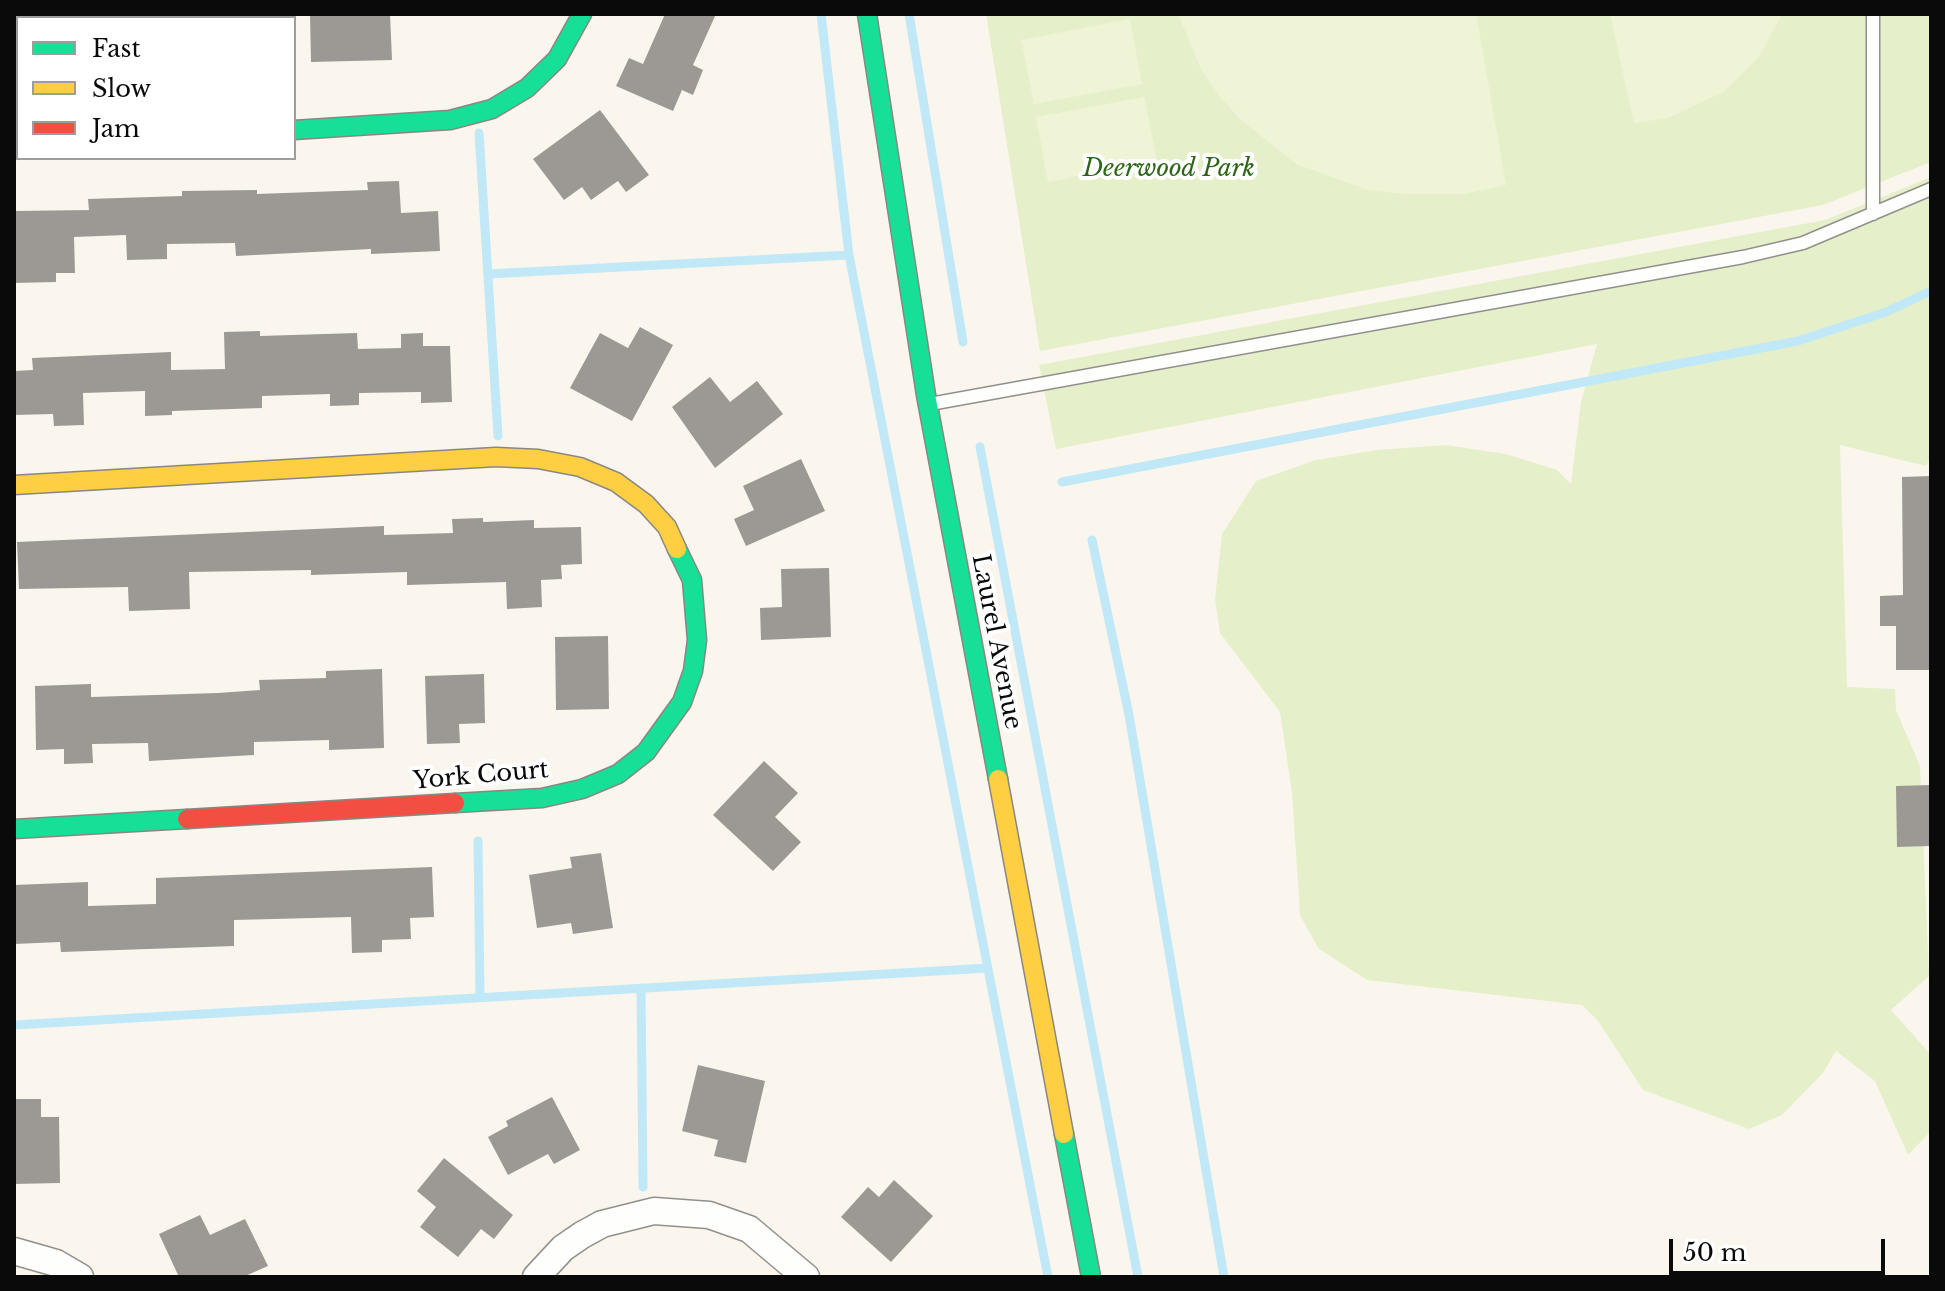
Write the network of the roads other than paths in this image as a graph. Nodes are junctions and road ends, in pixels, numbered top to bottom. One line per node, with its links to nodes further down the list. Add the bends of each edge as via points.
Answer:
1 (582, 14): 4 (street, via 557,59 527,88 492,109 450,120)
2 (867, 14): 7 (street, Laurel Avenue)
3 (1873, 14): 6 (lane)
4 (296, 130)
5 (1931, 189): 6 (lane)
6 (1873, 214): 7 (lane, via 1803,243 1743,257)
7 (927, 404): 14 (street, Laurel Avenue)
8 (14, 485): 9 (street, York Court, via 496,457 580,467 616,482 667,527 692,580 697,640 693,671 666,729 618,774 582,789 542,798)
9 (14, 829)
10 (14, 1251): 11 (street, via 56,1263)
11 (80, 1277)
12 (536, 1277): 13 (street, via 563,1248 602,1224 665,1211 709,1215 749,1229)
13 (806, 1277)
14 (1091, 1277)

